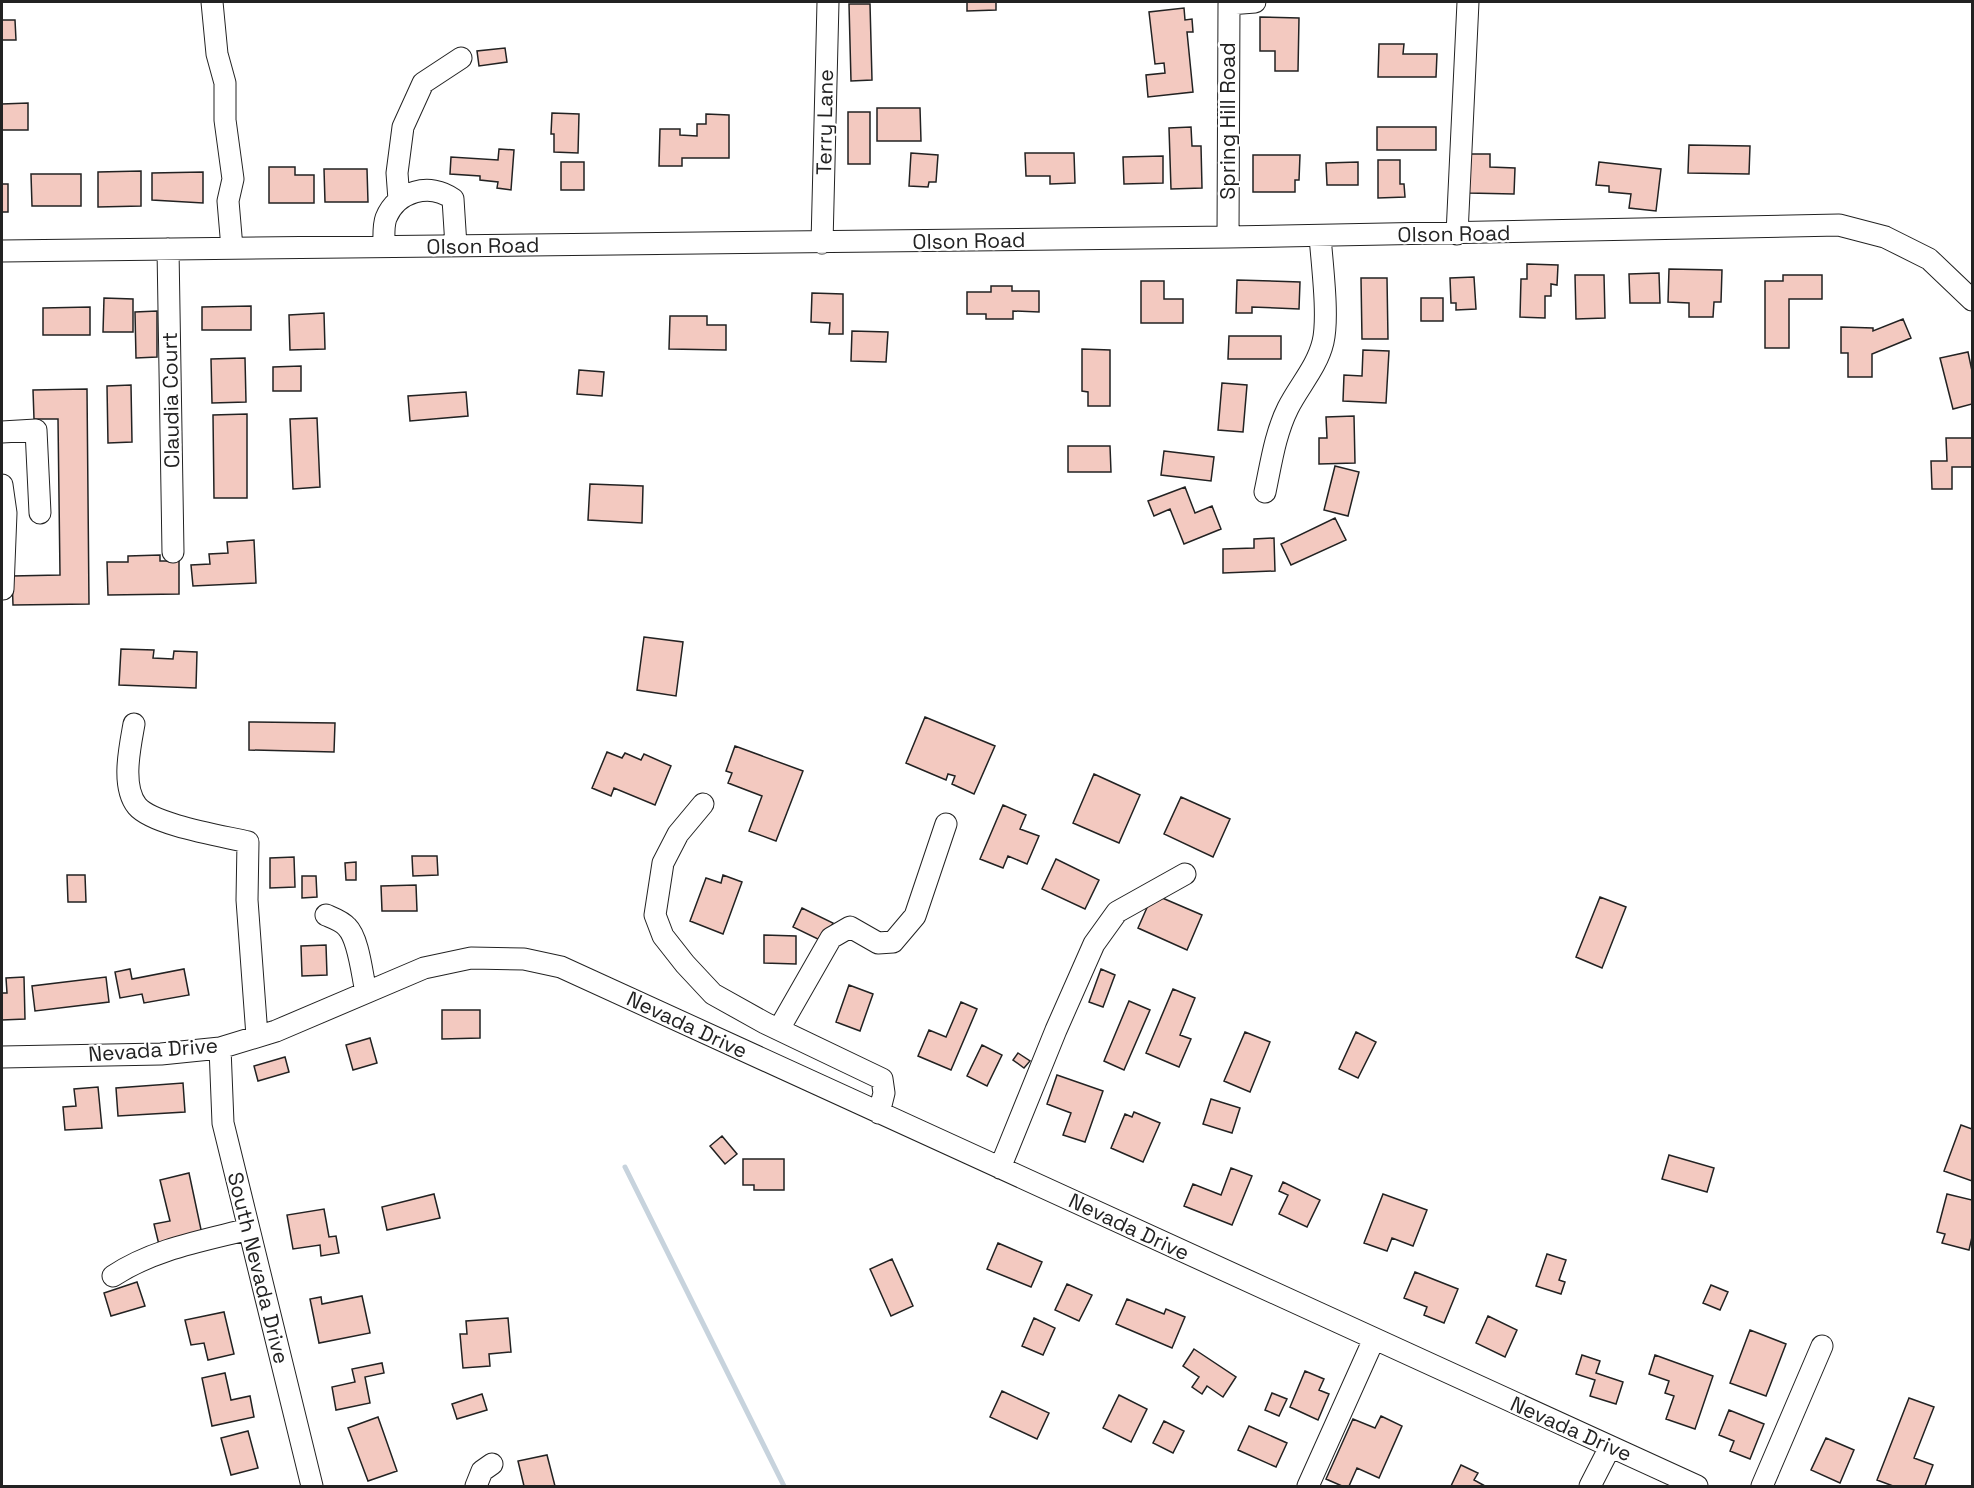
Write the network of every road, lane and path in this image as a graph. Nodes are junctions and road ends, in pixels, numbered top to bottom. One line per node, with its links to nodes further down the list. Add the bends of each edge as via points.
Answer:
1 (212, 2): 13 (street, via 225,83 225,120 233,179 228,201)
2 (828, 2): 10 (street, Terry Lane)
3 (1255, 2): 9 (street, Spring Hill Road, via 1229,4)
4 (1468, 2): 7 (street)
5 (461, 58): 6 (street, via 423,83 403,127 397,173)
6 (399, 200): 11 (street, via 406,194 432,190 453,199); 12 (street, via 385,221)
7 (1457, 234): 8 (street, Olson Road); 16 (street, Olson Road, via 1839,225 1885,237 1929,260)
8 (1320, 236): 9 (street, Olson Road); 19 (street, via 1323,342 1279,428)
9 (1228, 237): 10 (street, Olson Road)
10 (822, 243): 11 (street, Olson Road)
11 (456, 246): 12 (street, Olson Road)
12 (384, 247): 13 (street, Olson Road)
13 (232, 248): 14 (street, Olson Road)
14 (168, 249): 15 (street, Olson Road); 21 (street, Claudia Court)
15 (2, 251)
16 (1972, 300)
17 (2, 432): 20 (street, via 36,430)
18 (2, 485): 22 (street, via 6,513)
19 (1265, 492)
20 (40, 513)
21 (173, 552)
22 (2, 589)
23 (134, 724): 30 (street, via 127,765 136,805 178,826 248,842)
24 (703, 804): 29 (street, via 678,834 663,863 655,915 663,936 713,994)
25 (946, 824): 29 (street, via 915,916 893,942 878,943 850,927 831,938)
26 (1185, 874): 34 (street, via 1117,912 1094,944)
27 (326, 915): 28 (street, via 350,929)
28 (366, 992): 30 (street, Nevada Drive); 33 (street, Nevada Drive, via 424,968 471,958 524,959 561,968)
29 (779, 1029): 33 (street, via 882,1079 884,1093)
30 (257, 1036): 31 (street, Nevada Drive)
31 (220, 1048): 32 (street, Nevada Drive, via 161,1054); 35 (street, South Nevada Drive, via 223,1123)
32 (2, 1057)
33 (879, 1113): 34 (street, Nevada Drive)
34 (1000, 1168): 37 (street, Nevada Drive)
35 (249, 1229): 36 (street, via 162,1251); 41 (street, South Nevada Drive)
36 (113, 1276)
37 (1374, 1339): 39 (street, Nevada Drive); 43 (street)
38 (1822, 1346): 46 (street)
39 (1610, 1447): 44 (street); 45 (street, Nevada Drive)
40 (492, 1464): 42 (street, via 482,1471)
41 (312, 1486)
42 (476, 1486)
43 (1308, 1486)
44 (1590, 1486)
45 (1697, 1486)
46 (1762, 1486)

